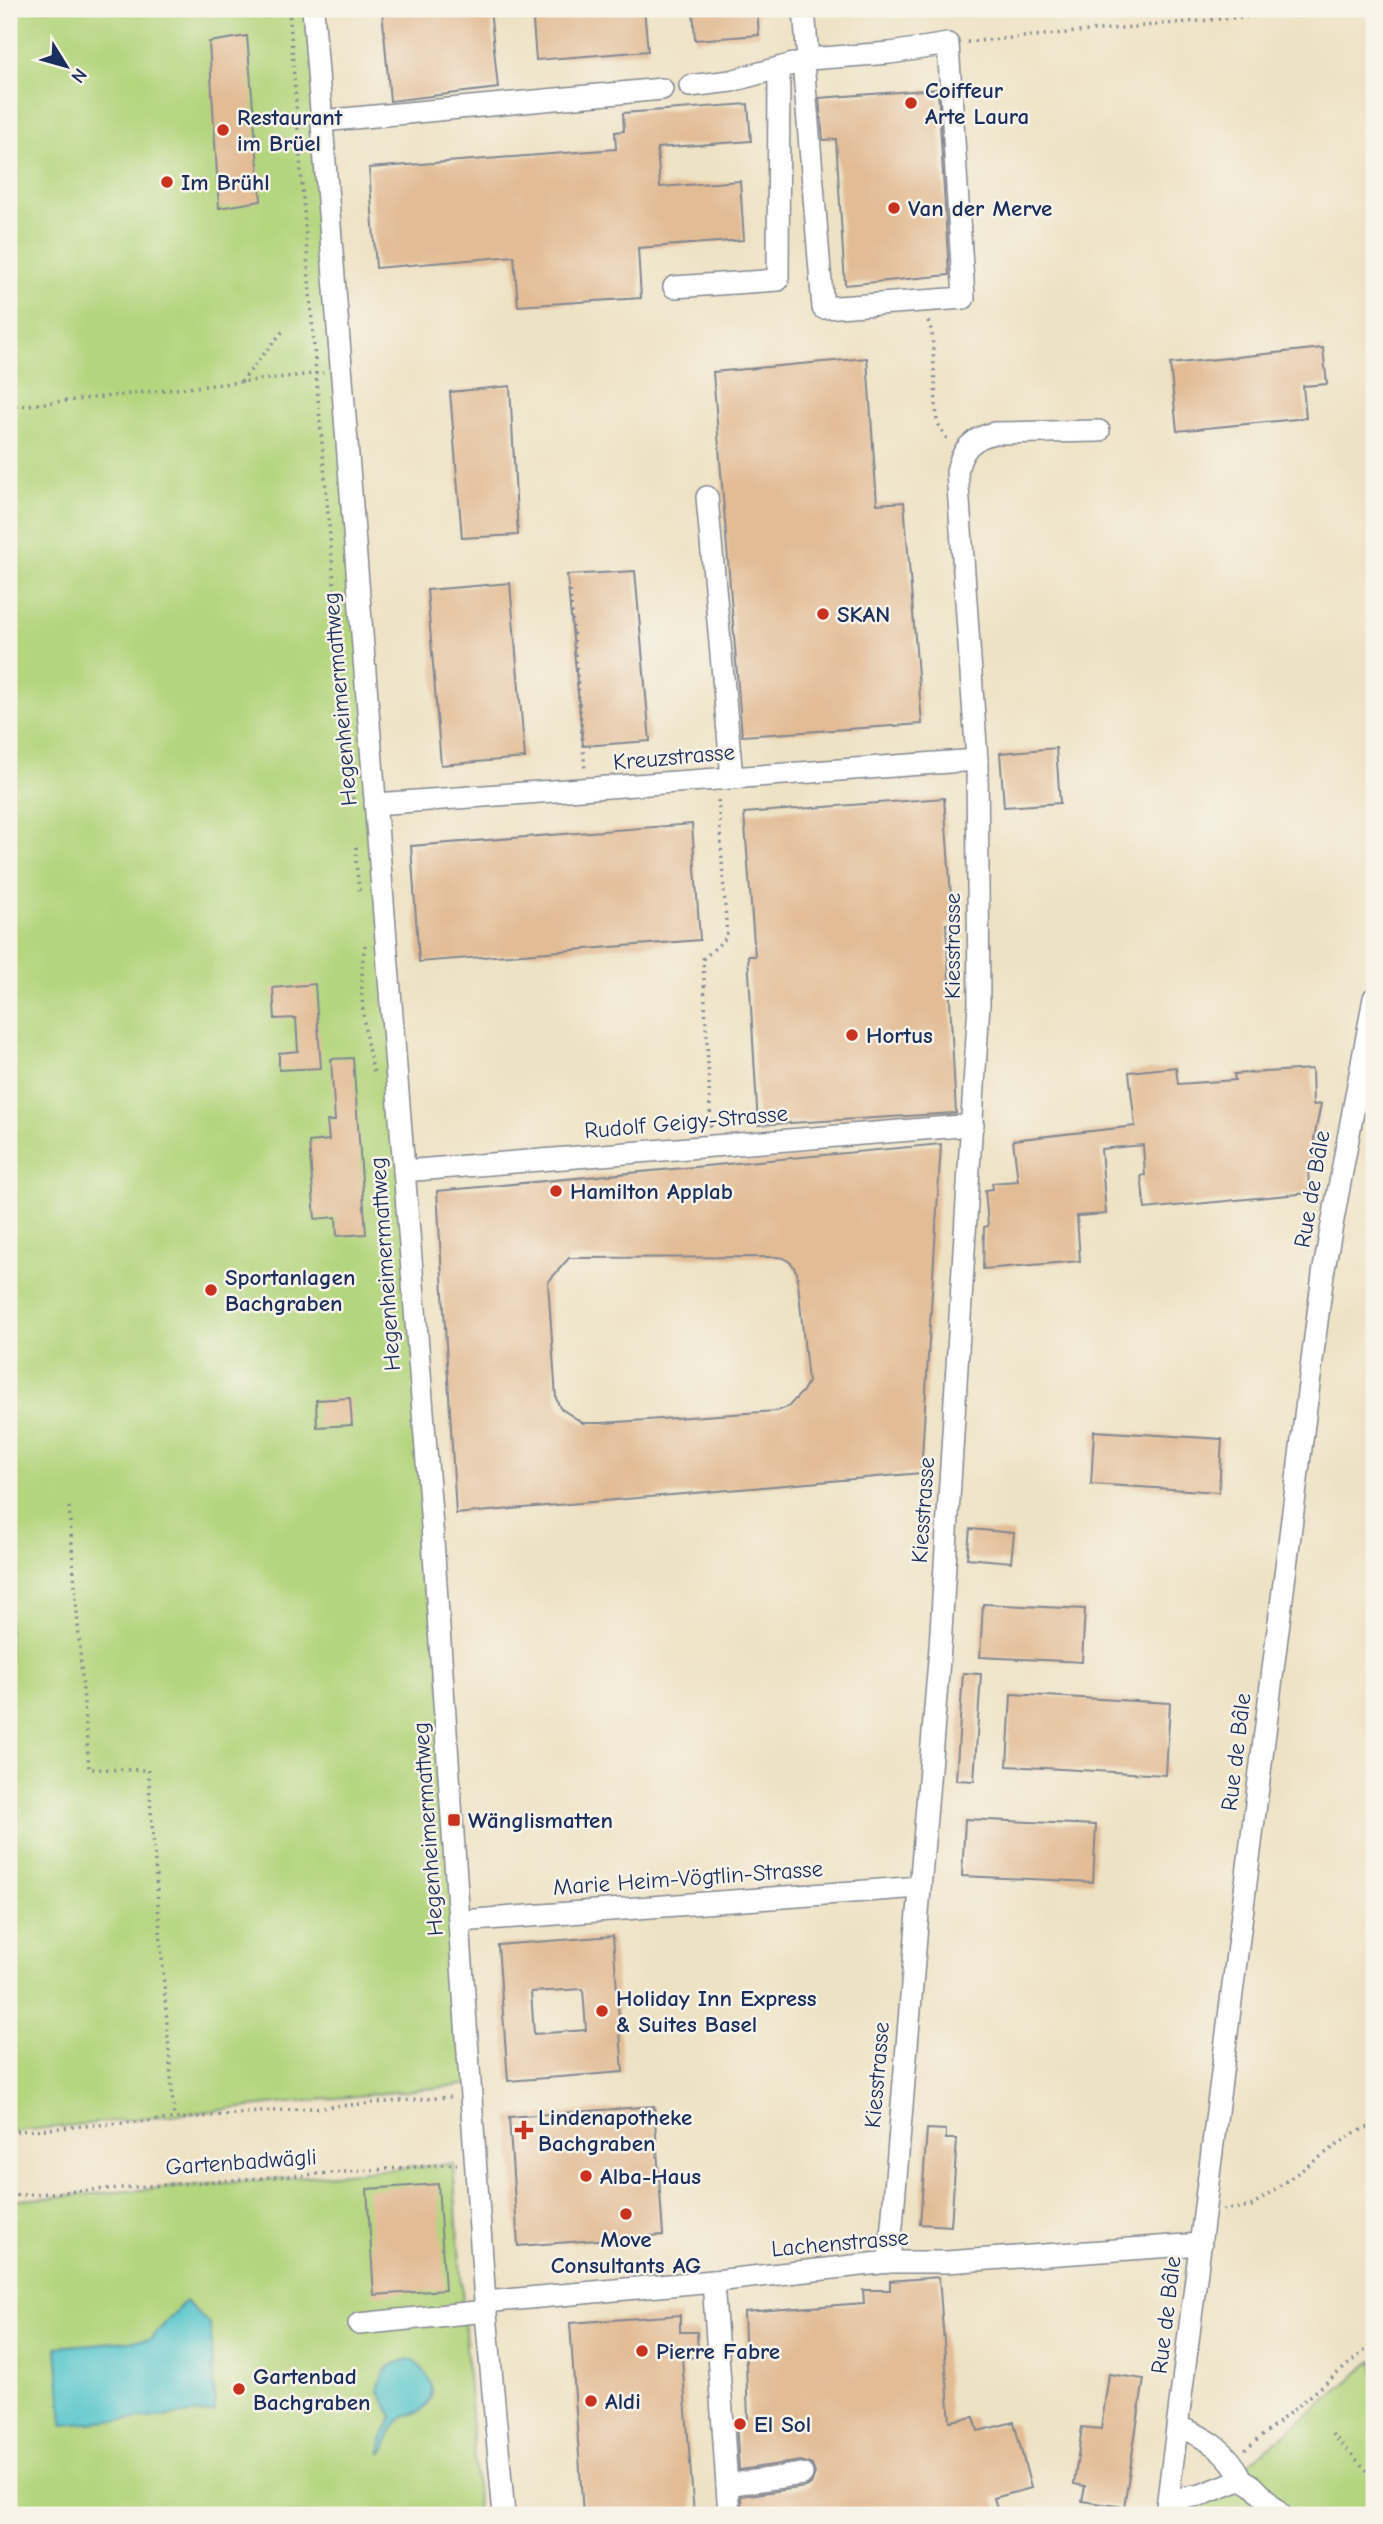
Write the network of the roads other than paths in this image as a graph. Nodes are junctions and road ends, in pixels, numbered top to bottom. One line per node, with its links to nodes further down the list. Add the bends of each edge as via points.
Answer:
1 (313, 9): 7 (street, Hegenheimermattweg)
2 (804, 9): 3 (street)
3 (806, 60): 3 (street, via 948,44 964,298 823,308); 4 (street)
4 (779, 68): 5 (street); 8 (street, via 778,280)
5 (690, 86)
6 (662, 89): 7 (street)
7 (321, 121): 13 (street, Hegenheimermattweg)
8 (674, 287)
9 (1098, 431): 11 (street, Kiesstrasse, via 979,436 960,459 957,471)
10 (707, 498): 12 (street)
11 (977, 760): 12 (street, Kreuzstrasse); 15 (street, Kiesstrasse, via 979,1003)
12 (724, 779): 13 (street, Kreuzstrasse)
13 (375, 804): 16 (street, Hegenheimermattweg)
14 (1374, 998): 19 (street, Rue de Bâle, via 1324,1274)
15 (973, 1125): 16 (street, Rudolf Geigy-Strasse); 17 (street, Kiesstrasse, via 939,1661)
16 (404, 1171): 18 (street, Hegenheimermattweg)
17 (919, 1887): 18 (street, Marie Heim-Vögtlin-Strasse); 20 (street, Kiesstrasse)
18 (461, 1921): 22 (street, Hegenheimermattweg)
19 (1201, 2244): 20 (street, Lachenstrasse); 24 (street, Rue de Bâle)
20 (889, 2262): 21 (street, Lachenstrasse)
21 (707, 2282): 22 (street, Lachenstrasse); 27 (street); 30 (street)
22 (486, 2306): 23 (street, Lachenstrasse); 29 (street, Hegenheimermattweg)
23 (359, 2324)
24 (1179, 2427): 26 (street, via 1203,2437); 28 (street, Rue de Bâle)
25 (802, 2474): 27 (street)
26 (1242, 2475): 28 (street); 32 (street)
27 (727, 2485): 31 (street)
28 (1167, 2508)
29 (504, 2515)
30 (715, 2515)
31 (729, 2515)
32 (1281, 2515)

